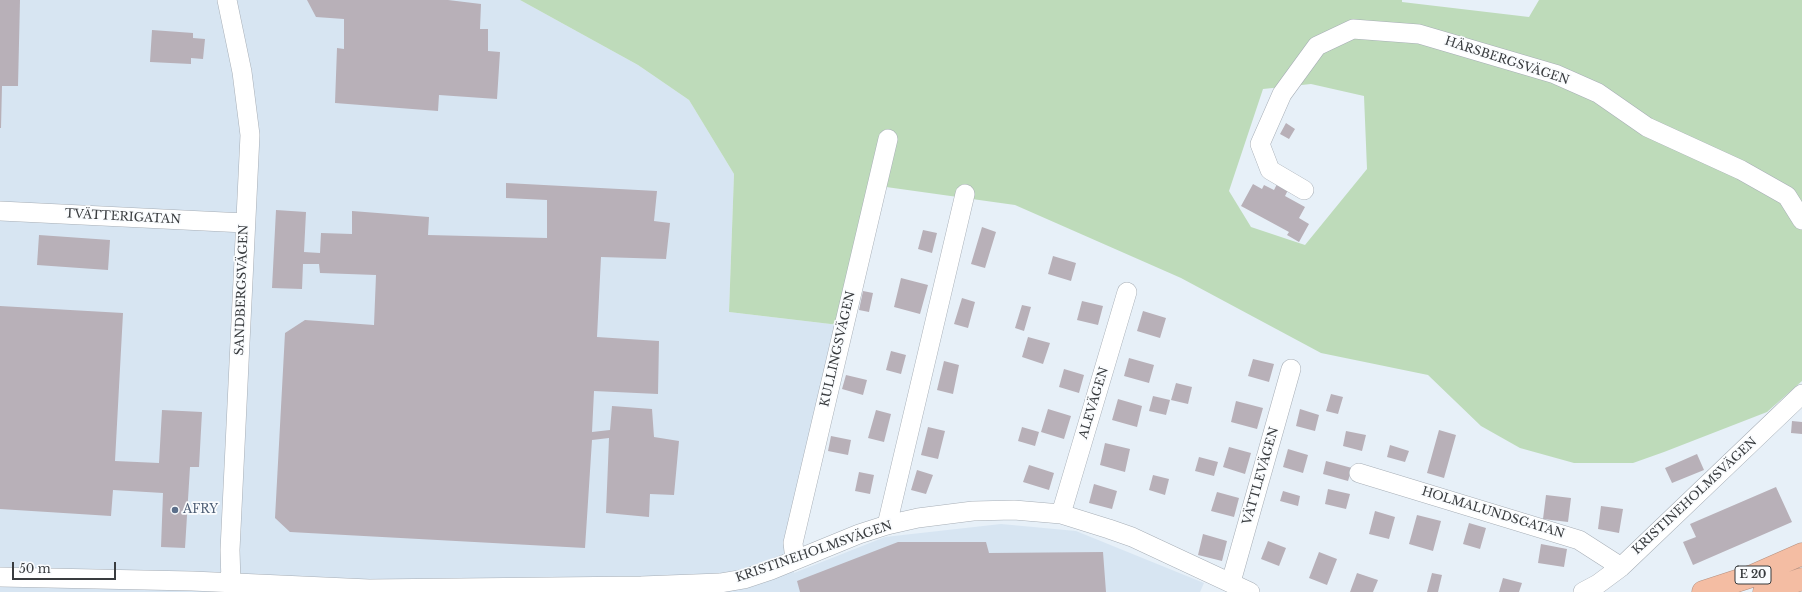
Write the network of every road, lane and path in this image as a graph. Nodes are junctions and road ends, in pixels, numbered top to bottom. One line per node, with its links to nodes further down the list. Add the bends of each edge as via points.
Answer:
1 (227, 0): 7 (street, SANDBERGSVÄGEN, via 242,72 250,135)
2 (888, 139): 15 (street, KULLINGSVÄGEN, via 793,543)
3 (1304, 190): 6 (street, HÄRSBERGSVÄGEN, via 1270,170 1260,144 1282,94 1317,46 1353,29 1419,34 1555,74 1598,93 1647,127 1741,170 1787,196)
4 (966, 194): 13 (street)
5 (0, 211): 7 (street, TVÄTTERIGATAN)
6 (1802, 220)
7 (245, 223): 20 (street, SANDBERGSVÄGEN, via 230,550)
8 (1127, 292): 12 (street, ALEVÄGEN)
9 (1291, 369): 19 (street, VÄTTLEVÄGEN)
10 (1802, 394): 16 (street, KRISTINEHOLMSVÄGEN)
11 (1359, 473): 16 (street, HOLMALUNDSGATAN, via 1579,540)
12 (1061, 514): 13 (street, KRISTINEHOLMSVÄGEN, via 1014,510 973,511); 19 (street, KRISTINEHOLMSVÄGEN, via 1132,537)
13 (887, 525): 15 (street, KRISTINEHOLMSVÄGEN)
14 (1802, 554): 23 (highway, E 20, via 1752,576)
15 (795, 560): 20 (street, KRISTINEHOLMSVÄGEN, via 744,579 720,583 397,590)
16 (1621, 567): 22 (street, KRISTINEHOLMSVÄGEN)
17 (0, 577): 20 (street, KRISTINEHOLMSVÄGEN)
18 (1802, 579): 24 (highway, E 20)
19 (1231, 582): 21 (street, KRISTINEHOLMSVÄGEN)
20 (231, 589)
21 (1250, 592)
22 (1583, 592)
23 (1703, 592)
24 (1764, 592)

